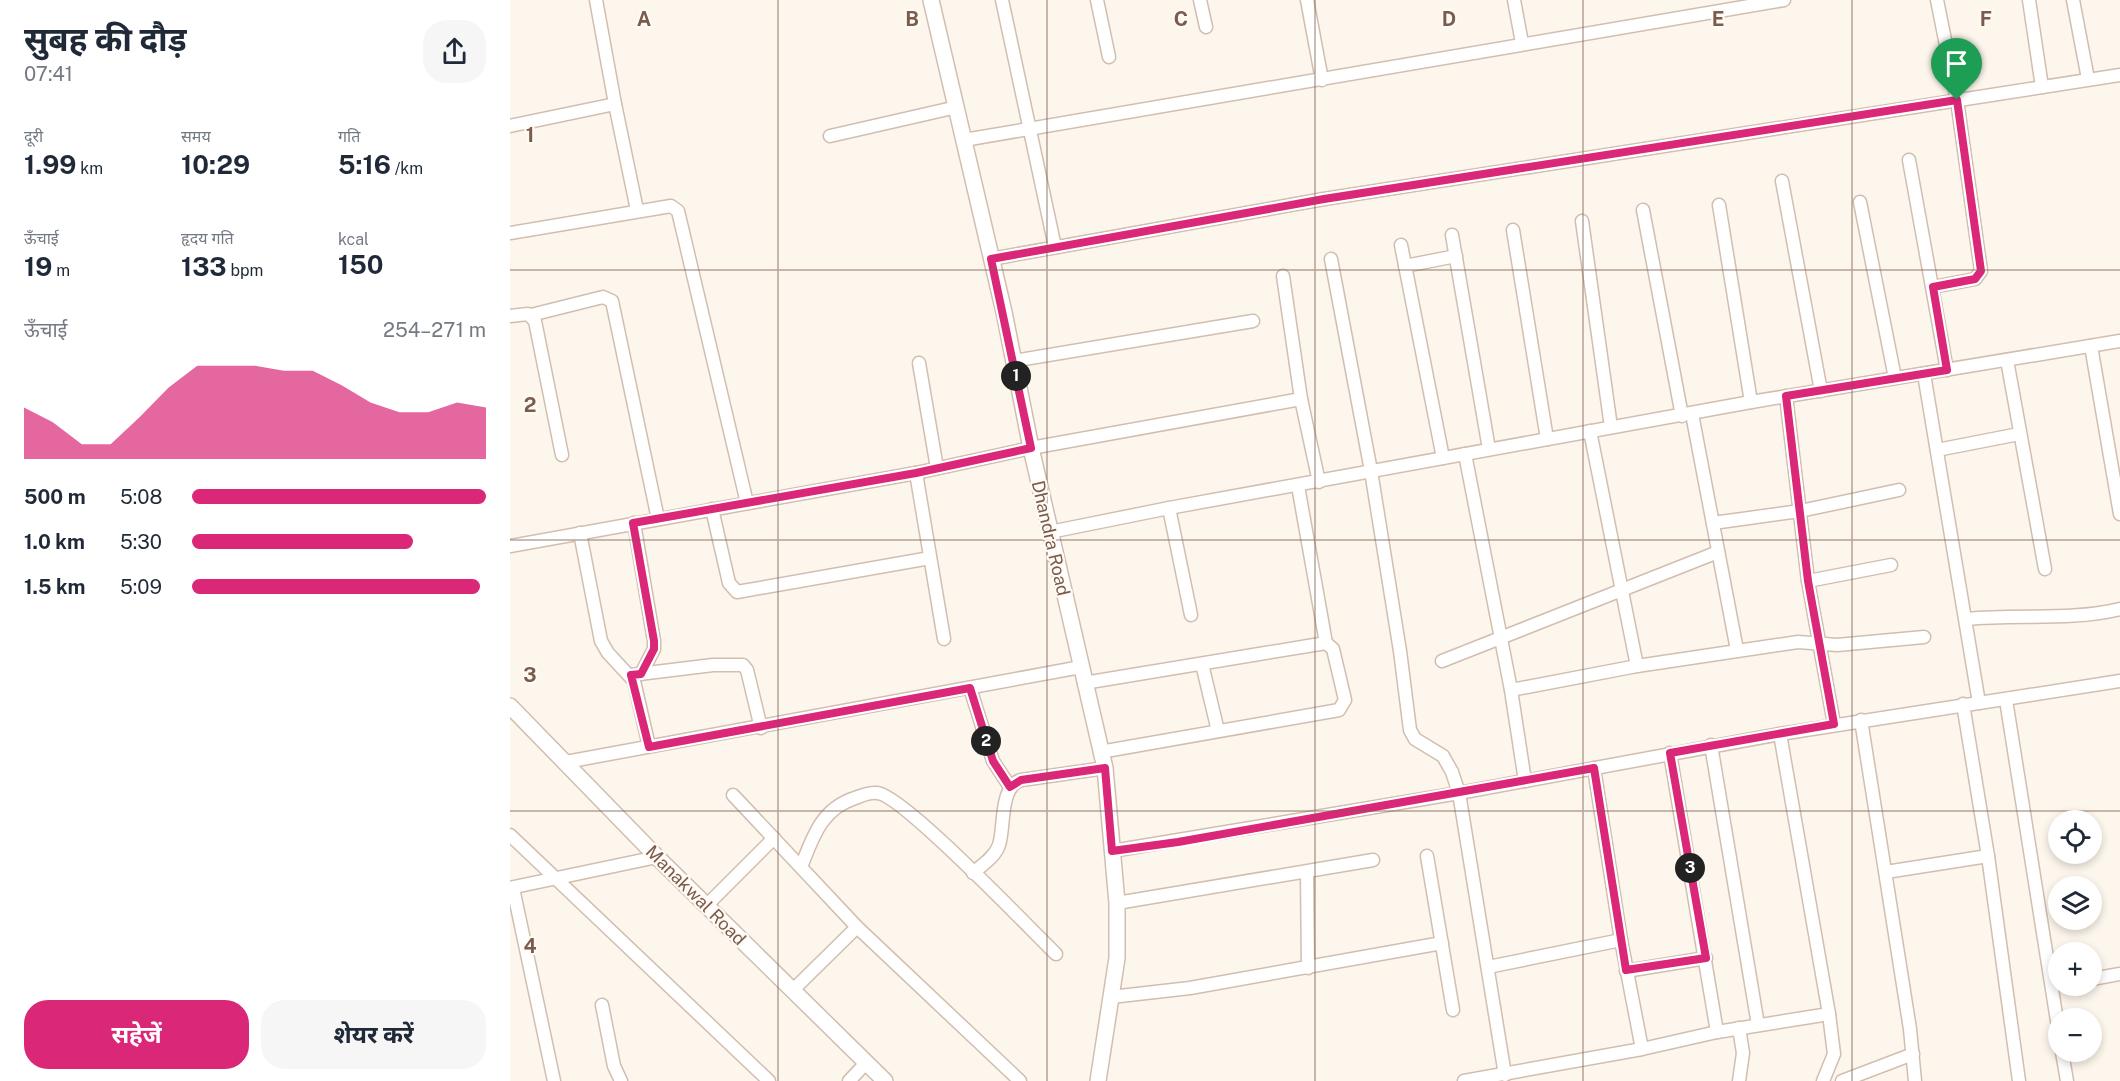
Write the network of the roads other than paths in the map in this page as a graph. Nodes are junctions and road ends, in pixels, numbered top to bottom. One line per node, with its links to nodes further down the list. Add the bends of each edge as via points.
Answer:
1 (596, 0): 20 (street)
2 (932, 0): 21 (street, Dhandra Road)
3 (1002, 0): 23 (street)
4 (1096, 0): 14 (street)
5 (1200, 0): 12 (street)
6 (1307, 0): 17 (street)
7 (1514, 0): 13 (street)
8 (1937, 0): 19 (street)
9 (2029, 0): 18 (street)
10 (2073, 0): 16 (street)
11 (1776, 1): 13 (street)
12 (1206, 27)
13 (1522, 43): 17 (street)
14 (1108, 57)
15 (2120, 75): 16 (street)
16 (2088, 79): 18 (street)
17 (1322, 80): 23 (street)
18 (2042, 87): 19 (street)
19 (1957, 100): 37 (street, via 1324,199); 43 (street, via 1981,271 1975,279)
20 (615, 104): 22 (street); 30 (street)
21 (957, 107): 24 (street); 25 (street, Dhandra Road)
22 (510, 126)
23 (1030, 128): 25 (street); 37 (street)
24 (831, 136)
25 (964, 140): 39 (street, Dhandra Road)
26 (1909, 160): 43 (street)
27 (1782, 181): 55 (street)
28 (1860, 202): 54 (street)
29 (1719, 205): 58 (street)
30 (637, 210): 34 (street); 76 (street, via 671,206 680,216)
31 (1642, 210): 59 (street)
32 (1582, 221): 60 (street)
33 (1513, 230): 63 (street)
34 (510, 233)
35 (1452, 235): 38 (street)
36 (1401, 245): 41 (street)
37 (1055, 247): 39 (street)
38 (1456, 256): 41 (street); 65 (street)
39 (991, 259): 50 (street, Dhandra Road)
40 (1331, 259): 71 (street)
41 (1405, 266): 69 (street)
42 (1283, 276): 57 (street)
43 (1933, 287): 52 (street)
44 (531, 315): 45 (street); 68 (street); 81 (street, via 603,297 612,301)
45 (510, 316)
46 (1253, 321): 50 (street)
47 (2120, 341): 48 (street)
48 (2091, 346): 49 (street); 80 (street)
49 (2007, 360): 52 (street); 62 (street)
50 (1013, 362): 64 (street, Dhandra Road)
51 (919, 363): 70 (street)
52 (1947, 370): 53 (street)
53 (1924, 374): 54 (street); 66 (street)
54 (1895, 378): 55 (street)
55 (1821, 391): 56 (street)
56 (1786, 396): 58 (street); 79 (street)
57 (1301, 399): 64 (street); 73 (street)
58 (1751, 402): 59 (street)
59 (1687, 415): 60 (street); 83 (street)
60 (1611, 427): 61 (street)
61 (1590, 431): 63 (street); 92 (street)
62 (2019, 434): 66 (street); 90 (street)
63 (1546, 439): 65 (street)
64 (1031, 448): 70 (street); 84 (street, Dhandra Road)
65 (1489, 449): 67 (street)
66 (1937, 450): 95 (street)
67 (1465, 454): 69 (street); 98 (street)
68 (562, 455)
69 (1443, 458): 71 (street)
70 (937, 468): 72 (street)
71 (1371, 471): 73 (street); 129 (street, via 1410,730 1415,740 1443,756)
72 (916, 473): 76 (street); 88 (street)
73 (1319, 482): 74 (street)
74 (1298, 486): 77 (street); 100 (street)
75 (1899, 490): 79 (street)
76 (747, 503): 78 (street)
77 (1169, 508): 84 (street); 94 (street)
78 (712, 509): 81 (street); 88 (street, via 729,583 737,592)
79 (1800, 511): 83 (street); 91 (street)
80 (2120, 514)
81 (658, 519): 82 (street)
82 (633, 523): 85 (street); 106 (street, via 654,641 654,649)
83 (1713, 523): 87 (street)
84 (1050, 532): 105 (street, Dhandra Road)
85 (580, 533): 86 (street); 106 (street, via 601,641 608,653)
86 (510, 546)
87 (1718, 552): 92 (street); 101 (street)
88 (930, 558): 97 (street)
89 (1891, 565): 91 (street)
90 (2045, 568)
91 (1808, 581): 99 (street)
92 (1621, 591): 98 (street); 104 (street)
93 (2120, 609): 95 (street, via 2072,617)
94 (1191, 615)
95 (1967, 619): 112 (street)
96 (1924, 637): 99 (street, via 1837,645)
97 (944, 639)
98 (1500, 639): 102 (street); 110 (street)
99 (1818, 641): 101 (street); 116 (street)
100 (1326, 642): 103 (street); 118 (street, via 1334,649 1345,700 1342,708)
101 (1737, 650): 104 (street)
102 (1442, 661)
103 (1202, 664): 108 (street); 118 (street)
104 (1637, 666): 110 (street)
105 (1081, 667): 108 (street, Dhandra Road); 109 (street)
106 (636, 674): 117 (street, via 743,665); 121 (street)
107 (2120, 681): 111 (street)
108 (1084, 683): 122 (street, Dhandra Road)
109 (970, 688): 117 (street); 128 (street, via 993,761)
110 (1511, 690): 127 (street)
111 (2006, 700): 112 (street); 159 (street)
112 (1979, 703): 113 (street)
113 (1963, 704): 115 (street); 135 (street)
114 (510, 706): 124 (street, Manakwal Road)
115 (1861, 720): 116 (street); 139 (street)
116 (1834, 724): 119 (street)
117 (761, 728): 121 (street)
118 (1218, 731): 122 (street)
119 (1780, 734): 120 (street); 161 (street)
120 (1711, 745): 123 (street); 162 (street)
121 (649, 747): 124 (street)
122 (1100, 752): 125 (street, Dhandra Road)
123 (1670, 753): 126 (street); 150 (street)
124 (567, 762): 136 (street, Manakwal Road)
125 (1105, 768): 128 (street, via 1021,780); 133 (street, Dhandra Road)
126 (1594, 768): 127 (street); 147 (street)
127 (1526, 781): 129 (street)
128 (1010, 787): 140 (street, via 999,848)
129 (1459, 793): 133 (street); 151 (street)
130 (733, 795): 132 (street)
131 (510, 835): 142 (street)
132 (774, 838): 138 (street); 145 (street)
133 (1112, 851): 144 (street, Dhandra Road)
134 (1427, 856): 148 (street)
135 (1988, 856): 139 (street); 183 (street)
136 (657, 857): 142 (street); 145 (street, Manakwal Road)
137 (1373, 860): 141 (street)
138 (801, 867): 140 (street, via 827,813 849,800 875,792 892,798); 146 (street)
139 (1886, 872): 166 (street)
140 (973, 873): 149 (street)
141 (1308, 873): 144 (street); 152 (street)
142 (558, 879): 143 (street); 174 (street)
143 (512, 888): 172 (street)
144 (1117, 903): 157 (street, Dhandra Road, via 1117,958)
145 (706, 906): 156 (street, Manakwal Road)
146 (857, 927): 156 (street); 177 (street)
147 (1621, 940): 151 (street); 153 (street)
148 (1442, 943): 152 (street); 160 (street)
149 (1056, 954)
150 (1706, 958): 153 (street); 164 (street)
151 (1488, 967): 170 (street)
152 (1308, 968): 157 (street)
153 (1626, 970): 165 (street)
154 (2120, 974): 155 (street)
155 (2102, 977)
156 (792, 991): 168 (street, Manakwal Road)
157 (1111, 997): 178 (street, Dhandra Road)
158 (602, 1005): 173 (street, via 614,1066)
159 (2055, 1008)
160 (1453, 1010)
161 (1829, 1014): 162 (street); 169 (street, via 1834,1051)
162 (1758, 1025): 163 (street)
163 (1740, 1028): 164 (street); 180 (street, via 1743,1059)
164 (1717, 1032): 165 (street)
165 (1642, 1049): 170 (street)
166 (1913, 1054): 171 (street); 182 (street)
167 (2064, 1062): 184 (street)
168 (866, 1063): 175 (street); 176 (street, Manakwal Road)
169 (1829, 1065): 171 (street); 181 (street)
170 (1505, 1075): 179 (street)
171 (1844, 1080)
172 (554, 1081)
173 (621, 1081)
174 (769, 1081)
175 (849, 1081)
176 (885, 1081)
177 (1020, 1081)
178 (1098, 1081)
179 (1464, 1081)
180 (1739, 1081)
181 (1822, 1081)
182 (1915, 1081)
183 (2019, 1081)
184 (2067, 1081)

